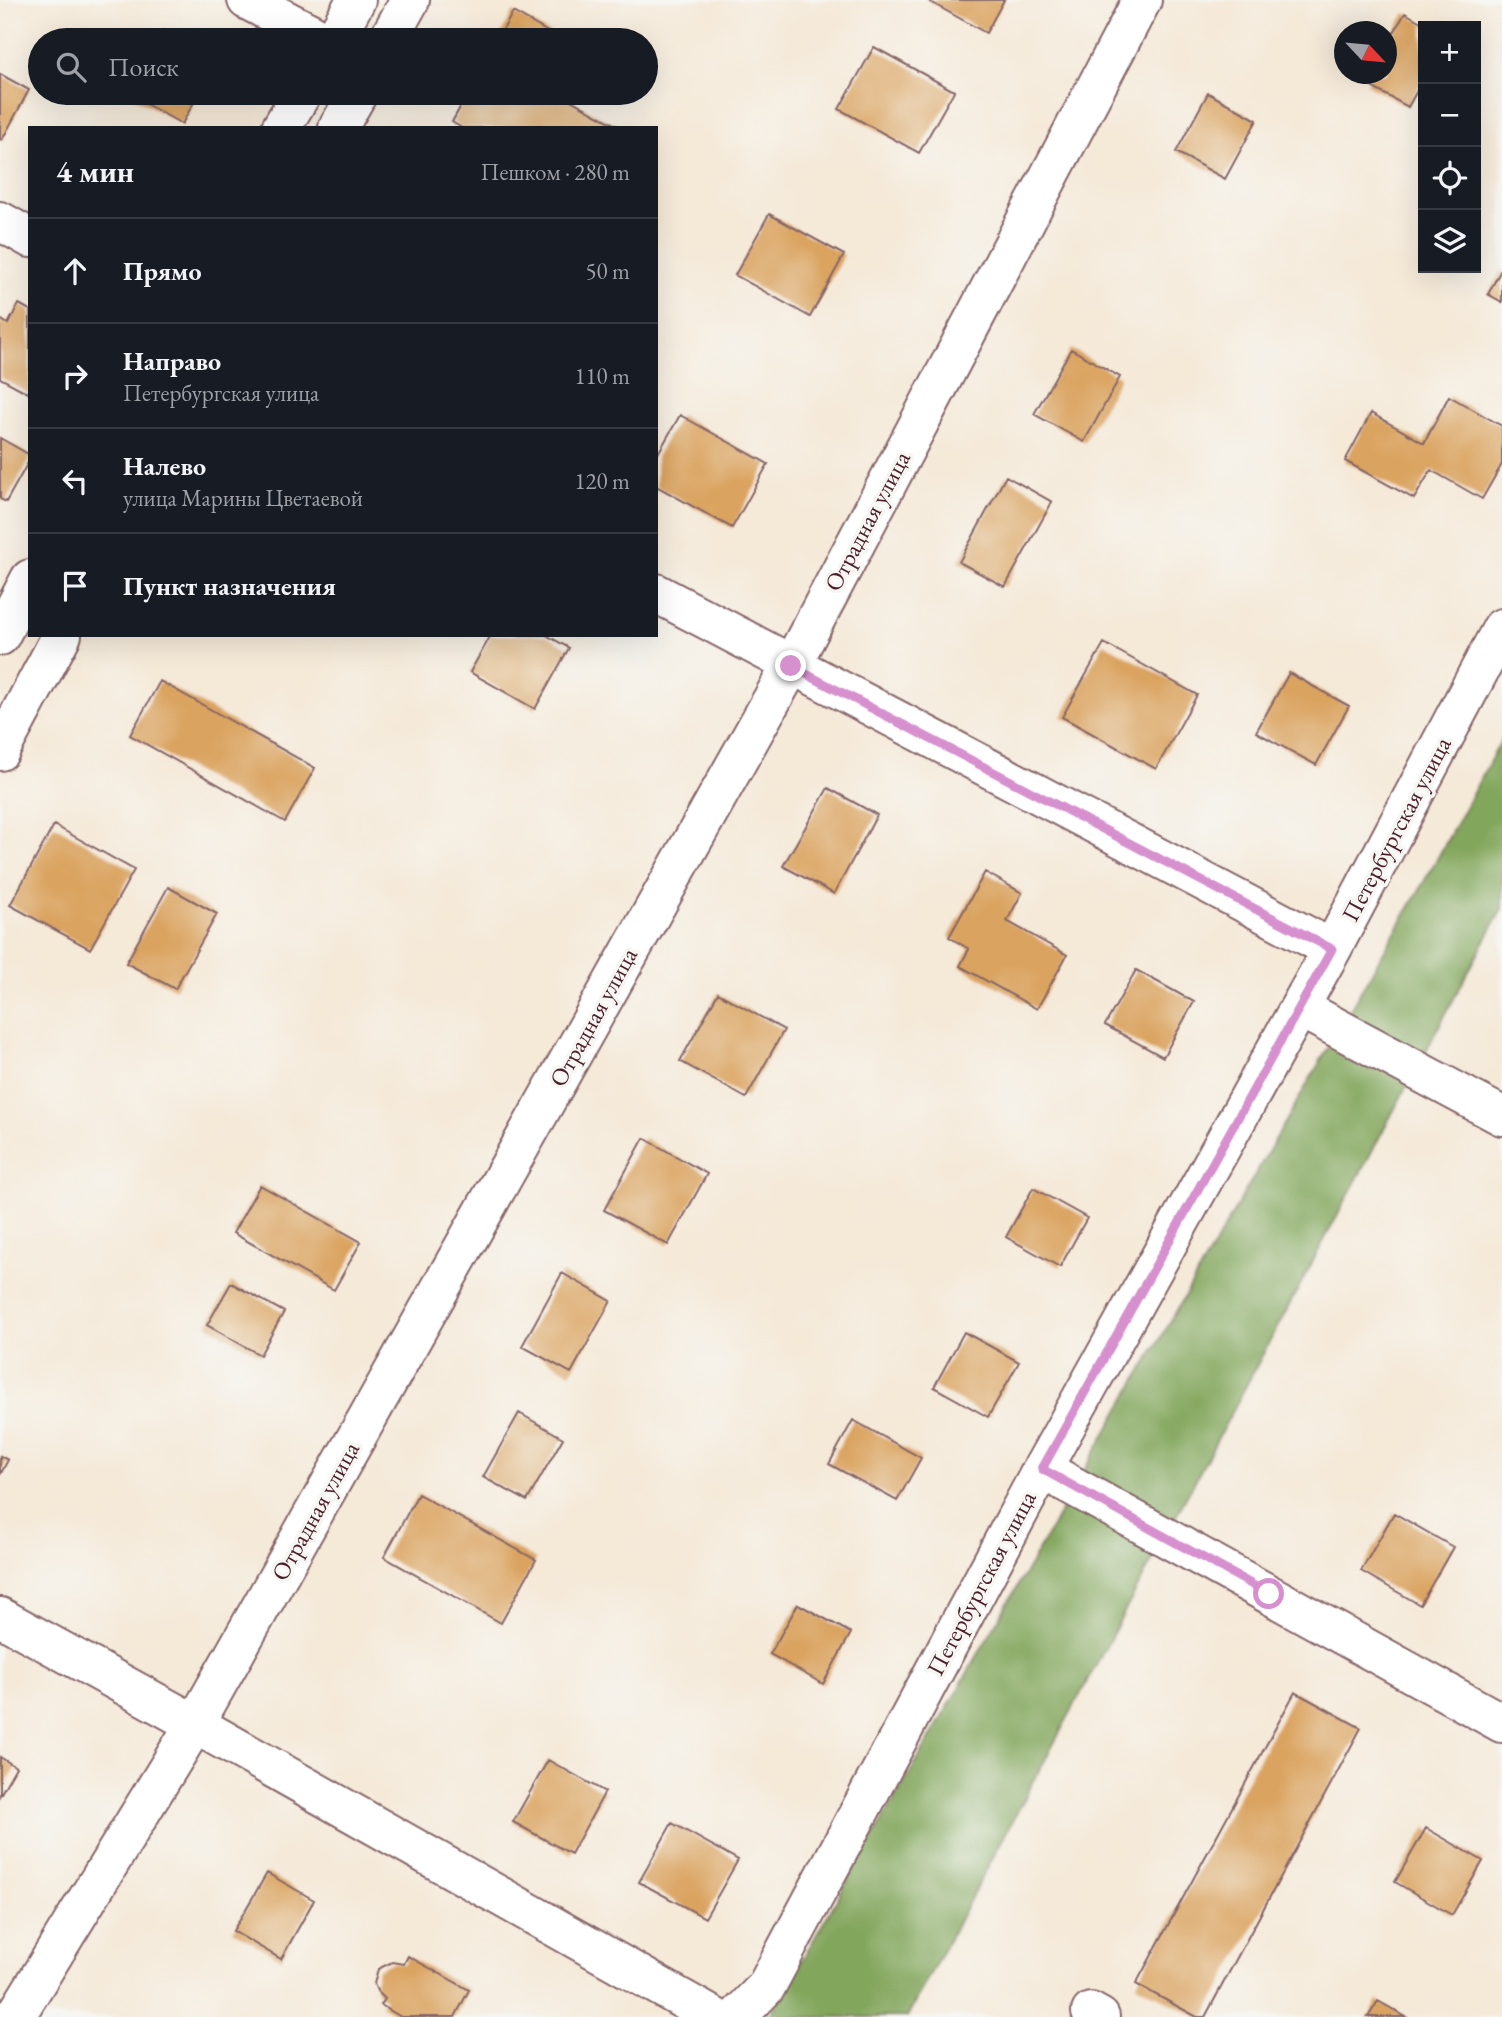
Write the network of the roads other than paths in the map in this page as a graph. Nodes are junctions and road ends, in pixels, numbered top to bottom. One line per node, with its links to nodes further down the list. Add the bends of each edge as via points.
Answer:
1 (247, 0): 5 (street)
2 (356, 0): 6 (street)
3 (410, 0): 7 (street)
4 (1142, 0): 19 (street, Отрадная улица)
5 (301, 28)
6 (341, 28)
7 (395, 28)
8 (295, 105): 10 (street)
9 (351, 105): 11 (street)
10 (282, 126)
11 (339, 126)
12 (0, 221): 13 (street)
13 (28, 237)
14 (28, 583): 17 (street)
15 (658, 594): 19 (street)
16 (1502, 628): 21 (street, Петербургская улица)
17 (0, 636)
18 (61, 637): 20 (street)
19 (791, 666): 21 (street); 27 (street, Отрадная улица)
20 (0, 751)
21 (1332, 949): 22 (street, Петербургская улица)
22 (1300, 1008): 23 (street); 24 (street, Петербургская улица)
23 (1502, 1116)
24 (1042, 1469): 26 (street); 30 (street, Петербургская улица, via 766,1987)
25 (0, 1617): 27 (street)
26 (1502, 1723)
27 (195, 1724): 28 (street, Отрадная улица); 29 (street)
28 (15, 2017)
29 (714, 2017)
30 (737, 2017)

